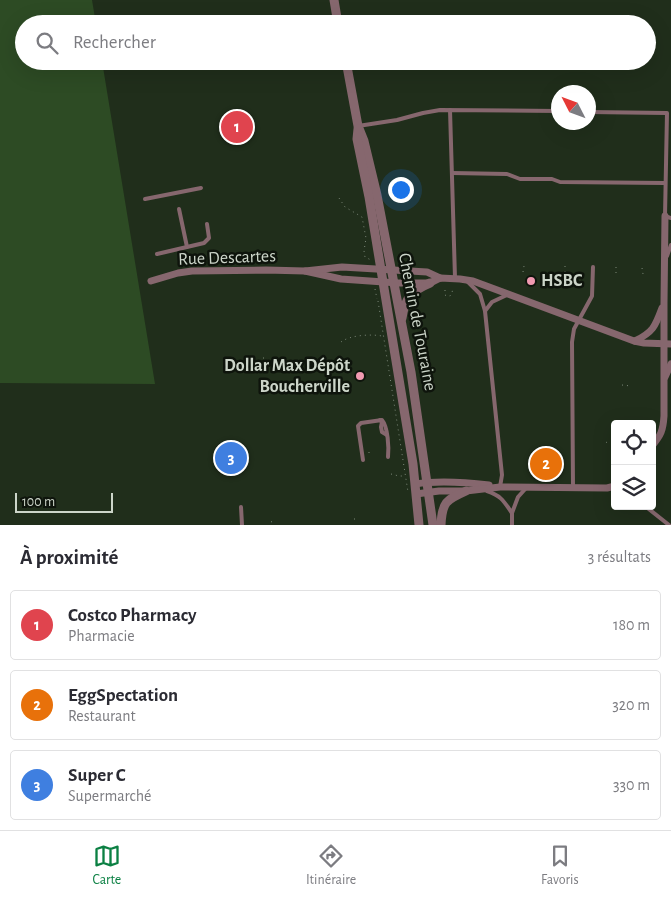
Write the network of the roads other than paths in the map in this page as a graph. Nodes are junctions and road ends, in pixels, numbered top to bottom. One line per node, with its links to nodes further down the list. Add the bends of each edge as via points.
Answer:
1 (334, 0): 2 (street)
2 (336, 15)
3 (348, 70): 7 (street, Chemin de Touraine)
4 (450, 110): 5 (lane); 7 (lane); 8 (lane)
5 (551, 111)
6 (596, 112): 9 (lane, via 667,113)
7 (358, 126): 25 (street, Chemin de Touraine, via 357,140); 26 (street, Chemin de Touraine, via 375,186)
8 (452, 173): 9 (lane, via 507,174 520,179 560,182); 29 (lane)
9 (666, 184): 18 (lane)
10 (178, 187): 13 (lane)
11 (201, 188): 13 (lane)
12 (160, 190): 14 (lane)
13 (178, 193): 14 (lane); 16 (lane)
14 (161, 196): 15 (lane)
15 (145, 200)
16 (177, 200)
17 (179, 209): 21 (lane)
18 (668, 217): 23 (street)
19 (206, 224): 21 (lane, via 209,238 206,242)
20 (671, 245): 23 (lane)
21 (187, 247): 22 (lane)
22 (157, 254)
23 (665, 260): 36 (street)
24 (593, 267): 38 (lane, via 592,296)
25 (380, 269): 26 (street, Rue Descartes); 27 (street, Rue Descartes); 32 (street, Chemin de Touraine)
26 (390, 270): 28 (street, Rue Descartes, via 427,272); 33 (street, Chemin de Touraine)
27 (305, 271): 31 (street, Rue Descartes, via 192,271); 32 (street, Rue Descartes, via 341,279)
28 (440, 278): 29 (street); 34 (street, Rue Descartes)
29 (455, 278): 30 (street)
30 (466, 280): 35 (street); 37 (lane, via 480,294)
31 (151, 281)
32 (383, 281): 33 (street, Rue Descartes); 48 (street, Chemin de Touraine)
33 (393, 282): 34 (street, Rue Descartes); 39 (street, Chemin de Touraine)
34 (430, 283): 39 (street, via 408,297)
35 (509, 294): 37 (lane, via 492,302); 38 (street)
36 (664, 303): 40 (street, via 654,328); 41 (street)
37 (485, 311): 49 (lane, via 502,475)
38 (579, 320): 40 (street); 51 (lane, via 572,342)
39 (401, 323): 47 (street, Chemin de Touraine)
40 (634, 341): 41 (street)
41 (668, 344): 43 (street)
42 (671, 364): 43 (street)
43 (664, 380): 44 (street, via 662,432)
44 (656, 442)
45 (388, 457): 46 (lane, via 385,423 380,420 358,426)
46 (363, 460)
47 (427, 482): 48 (street); 49 (street); 55 (street, Chemin de Touraine)
48 (415, 484): 56 (street, Chemin de Touraine)
49 (500, 487): 50 (street); 53 (street)
50 (527, 487): 51 (street); 59 (lane, via 518,497)
51 (573, 487): 52 (street)
52 (611, 487)
53 (482, 489): 54 (street); 59 (lane, via 498,495)
54 (466, 491): 55 (street); 63 (street, via 443,506)
55 (428, 492): 56 (street); 62 (street, Chemin de Touraine)
56 (416, 494): 61 (street, Chemin de Touraine)
57 (241, 507): 60 (lane)
58 (650, 510): 65 (lane)
59 (512, 513): 64 (lane)
60 (242, 525)
61 (420, 525)
62 (432, 525)
63 (441, 525)
64 (512, 525)
65 (669, 525)

